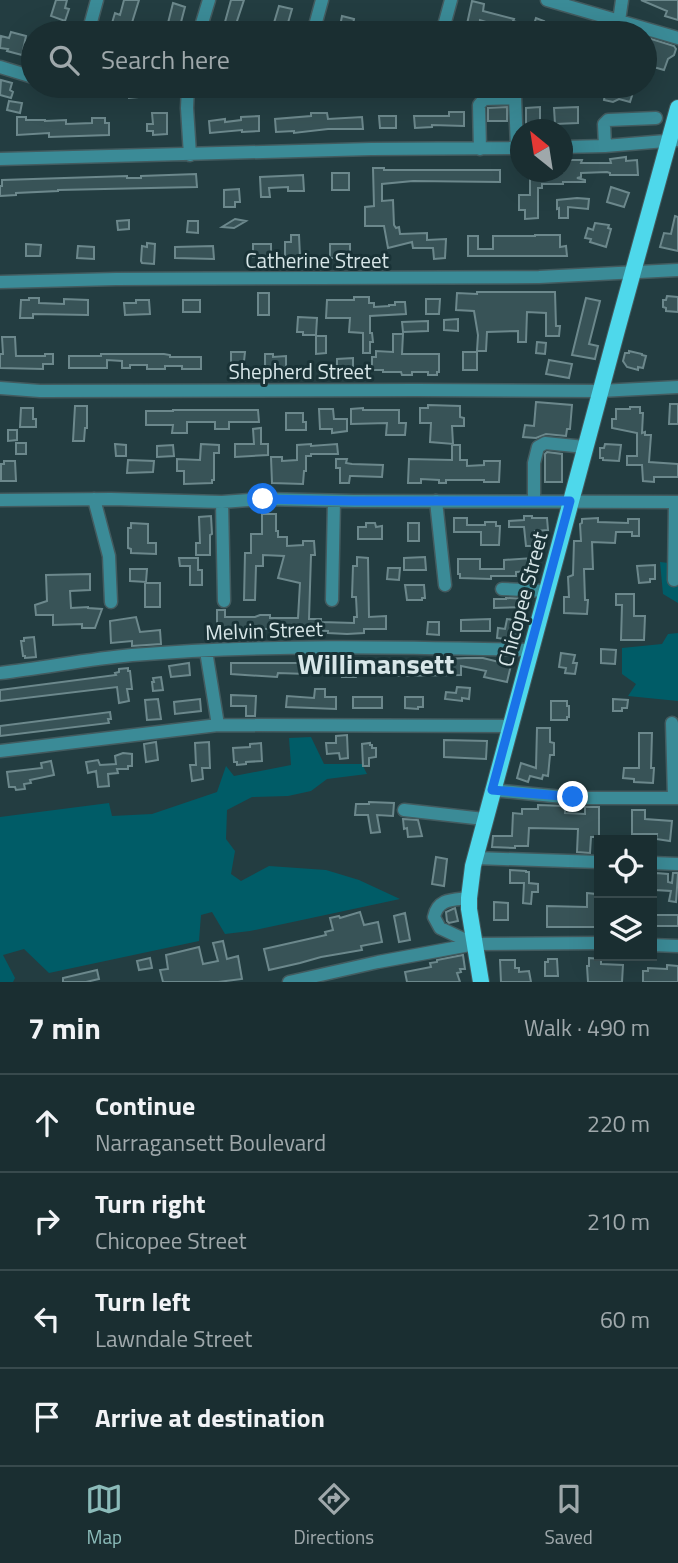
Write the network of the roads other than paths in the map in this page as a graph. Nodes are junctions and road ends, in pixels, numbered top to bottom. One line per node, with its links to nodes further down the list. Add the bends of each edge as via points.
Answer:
1 (97, 0): 7 (street)
2 (209, 0): 8 (street)
3 (322, 0): 9 (street)
4 (451, 0): 10 (street)
5 (547, 0): 11 (street)
6 (622, 0): 11 (street)
7 (92, 21)
8 (203, 21)
9 (316, 21)
10 (445, 21)
11 (619, 21)
12 (657, 32): 13 (street)
13 (678, 38)
14 (0, 67): 15 (street)
15 (21, 73)
16 (187, 98): 25 (street)
17 (678, 108): 20 (main road, Chicopee Street)
18 (656, 118): 21 (street, via 608,120 604,124)
19 (517, 119): 24 (street, via 516,98 484,99 479,106)
20 (675, 141): 21 (street); 28 (main road, Chicopee Street)
21 (605, 146): 22 (street)
22 (573, 147)
23 (510, 148): 24 (street)
24 (480, 149): 25 (street)
25 (190, 155): 26 (street)
26 (0, 159)
27 (678, 270): 28 (street, Catherine Street)
28 (633, 272): 29 (street, Catherine Street, via 539,277); 32 (main road, Chicopee Street)
29 (0, 282)
30 (678, 387): 32 (street, Shepherd Street)
31 (0, 388): 32 (street, Shepherd Street)
32 (600, 391): 33 (main road, Chicopee Street)
33 (585, 447): 38 (street, via 553,443 538,447); 39 (main road, Chicopee Street)
34 (94, 499): 35 (street); 40 (street); 48 (street, via 109,556)
35 (0, 500)
36 (334, 501): 37 (street); 40 (street); 46 (street)
37 (436, 501): 38 (street); 43 (street)
38 (534, 501): 39 (street)
39 (570, 501): 41 (street); 45 (main road, Chicopee Street)
40 (222, 502): 47 (street)
41 (677, 502): 42 (street)
42 (674, 580)
43 (445, 585)
44 (502, 589): 45 (street)
45 (546, 591): 50 (main road, Chicopee Street)
46 (332, 600)
47 (224, 601)
48 (111, 602)
49 (206, 650): 50 (street, Melvin Street); 51 (street, Melvin Street); 53 (street)
50 (530, 650): 54 (main road, Chicopee Street)
51 (0, 673)
52 (672, 723): 57 (street)
53 (218, 725): 54 (street); 55 (street)
54 (510, 726): 56 (main road, Chicopee Street)
55 (0, 751)
56 (492, 790): 57 (street); 59 (main road, Chicopee Street)
57 (676, 798)
58 (404, 810): 59 (street)
59 (484, 819): 60 (main road, Chicopee Street)
60 (475, 858): 61 (street); 64 (main road, Chicopee Street)
61 (594, 862)
62 (657, 863): 63 (street)
63 (678, 863)
64 (469, 898): 66 (main road, Chicopee Street); 66 (street, via 441,904 434,917 440,928)
65 (594, 943): 66 (street)
66 (475, 944): 69 (street); 70 (main road, Chicopee Street)
67 (657, 945): 68 (street)
68 (678, 946)
69 (289, 982)
70 (481, 982)

